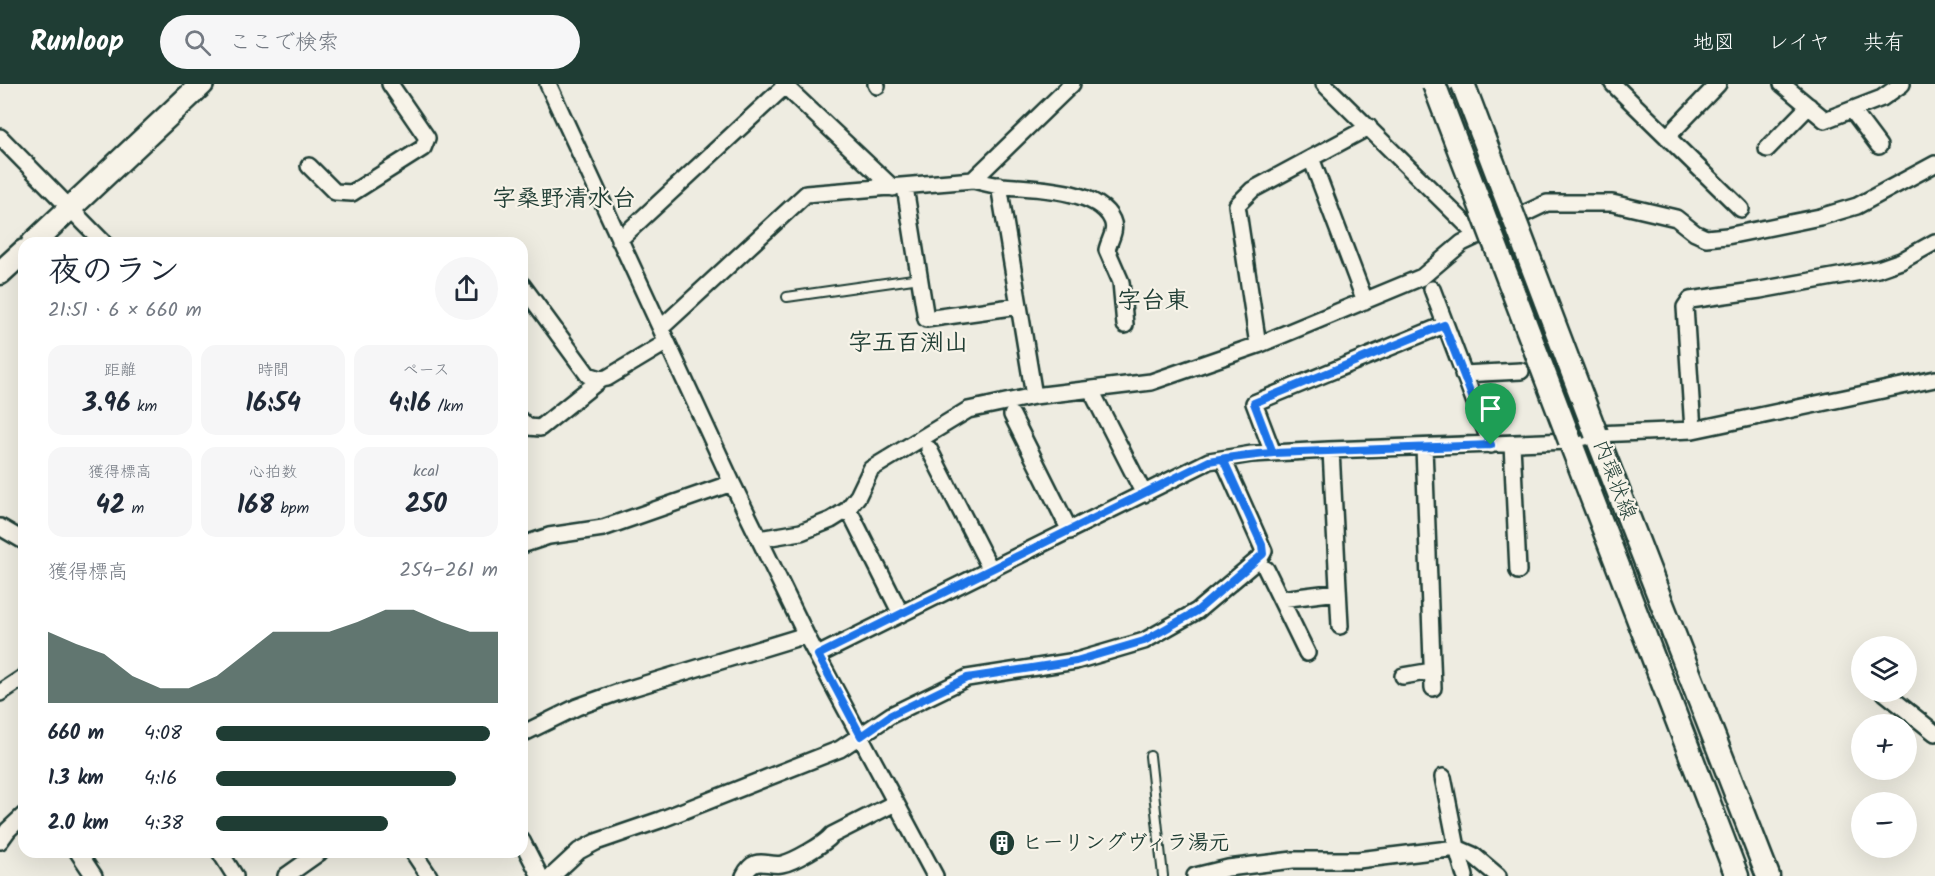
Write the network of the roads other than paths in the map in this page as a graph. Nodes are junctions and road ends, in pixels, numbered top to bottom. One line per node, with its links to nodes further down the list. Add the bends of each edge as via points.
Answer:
1 (202, 84): 26 (street)
2 (390, 84): 22 (street, via 427,138 423,148 352,193 336,192)
3 (548, 84): 31 (street)
4 (1072, 84): 23 (street)
5 (1324, 84): 15 (street)
6 (1434, 84): 55 (street, 内環状線, bridge)
7 (1463, 84): 54 (street, 内環状線, bridge)
8 (1613, 84): 17 (street)
9 (1718, 84): 17 (street)
10 (1782, 84): 13 (street)
11 (1902, 84): 14 (street, via 1882,98)
12 (784, 85): 25 (street); 31 (street)
13 (1809, 106): 14 (street, via 1826,120); 19 (street)
14 (1852, 110): 18 (street)
15 (1369, 127): 20 (street); 28 (street)
16 (0, 136): 26 (street)
17 (1667, 137): 27 (street)
18 (1879, 146)
19 (1767, 148)
20 (1311, 158): 39 (street); 44 (street, via 1252,190 1237,205)
21 (1935, 164): 28 (street, via 1857,206 1820,218 1726,236 1706,238 1676,218 1612,203 1546,203)
22 (309, 166)
23 (973, 180): 24 (street); 25 (street)
24 (999, 186): 40 (street); 41 (street, via 1056,189 1103,209 1112,220 1113,236 1107,250 1121,282)
25 (899, 187): 35 (street); 43 (street, via 806,194)
26 (70, 209): 29 (street); 30 (street)
27 (1741, 209)
28 (1478, 236): 39 (street, via 1462,243 1422,277)
29 (40, 237)
30 (98, 237)
31 (619, 240): 43 (street)
32 (1935, 242): 53 (street, via 1878,269 1690,300 1685,307)
33 (18, 256): 34 (street)
34 (0, 273)
35 (920, 278): 38 (lane); 40 (street, via 926,319)
36 (1432, 289): 42 (street)
37 (528, 293): 47 (street, via 588,375)
38 (787, 297)
39 (1365, 301): 44 (street)
40 (1019, 306): 49 (street)
41 (1125, 325)
42 (1444, 325): 46 (street); 61 (street, via 1254,403)
43 (664, 335): 47 (street); 63 (street)
44 (1258, 345): 49 (street, via 1152,382)
45 (1521, 371): 46 (street)
46 (1463, 374): 57 (street)
47 (601, 379): 52 (street, via 540,428)
48 (1935, 379): 53 (street)
49 (1034, 396): 69 (street, via 968,410 871,469 858,496 847,510 831,520 801,532)
50 (1095, 398): 64 (street)
51 (1012, 415): 67 (street)
52 (528, 427)
53 (1693, 430): 54 (street)
54 (1596, 434): 55 (street); 114 (street, 内環状線)
55 (1570, 441): 56 (street); 113 (street, 内環状線)
56 (1512, 444): 57 (street); 73 (street)
57 (1491, 445): 58 (street)
58 (1424, 447): 60 (street); 81 (street)
59 (929, 448): 72 (street)
60 (1331, 450): 61 (street); 74 (street)
61 (1273, 453): 62 (street)
62 (1223, 459): 64 (street, via 1209,461); 89 (street, via 1264,551 1197,611 1144,641 1076,661 967,678 891,715)
63 (732, 483): 69 (street); 70 (street, via 603,528)
64 (1144, 494): 67 (street)
65 (852, 516): 76 (street)
66 (0, 527): 68 (street)
67 (1070, 531): 72 (street)
68 (18, 538)
69 (759, 539): 78 (street)
70 (528, 543)
71 (1266, 569): 75 (street)
72 (991, 570): 76 (street)
73 (1518, 571)
74 (1338, 591): 75 (street); 77 (street)
75 (1281, 599): 79 (street)
76 (900, 614): 80 (street)
77 (1340, 626)
78 (806, 635): 80 (street); 87 (street, via 619,692)
79 (1307, 653)
80 (818, 655): 89 (street)
81 (1432, 671): 82 (street); 84 (street)
82 (1403, 676)
83 (18, 680): 85 (street)
84 (1433, 688)
85 (0, 693)
86 (1896, 702): 88 (street)
87 (528, 731)
88 (1935, 733)
89 (861, 736): 92 (street); 106 (street, via 829,753 596,842 579,851)
90 (1150, 756): 109 (lane)
91 (1443, 777): 95 (street)
92 (895, 803): 107 (street, via 832,835 825,843 781,864 763,862 747,869); 108 (street)
93 (18, 821): 94 (street)
94 (0, 841)
95 (1456, 848): 110 (street, via 1358,860 1293,860); 111 (street); 112 (street, via 1473,855)
96 (528, 853): 105 (street)
97 (82, 858): 102 (street)
98 (224, 858): 103 (street)
99 (311, 858): 101 (street)
100 (418, 858): 104 (street)
101 (296, 873)
102 (94, 876)
103 (235, 876)
104 (429, 876)
105 (540, 876)
106 (552, 876)
107 (744, 876)
108 (935, 876)
109 (1163, 876)
110 (1195, 876)
111 (1465, 876)
112 (1498, 876)
113 (1737, 876)
114 (1768, 876)

